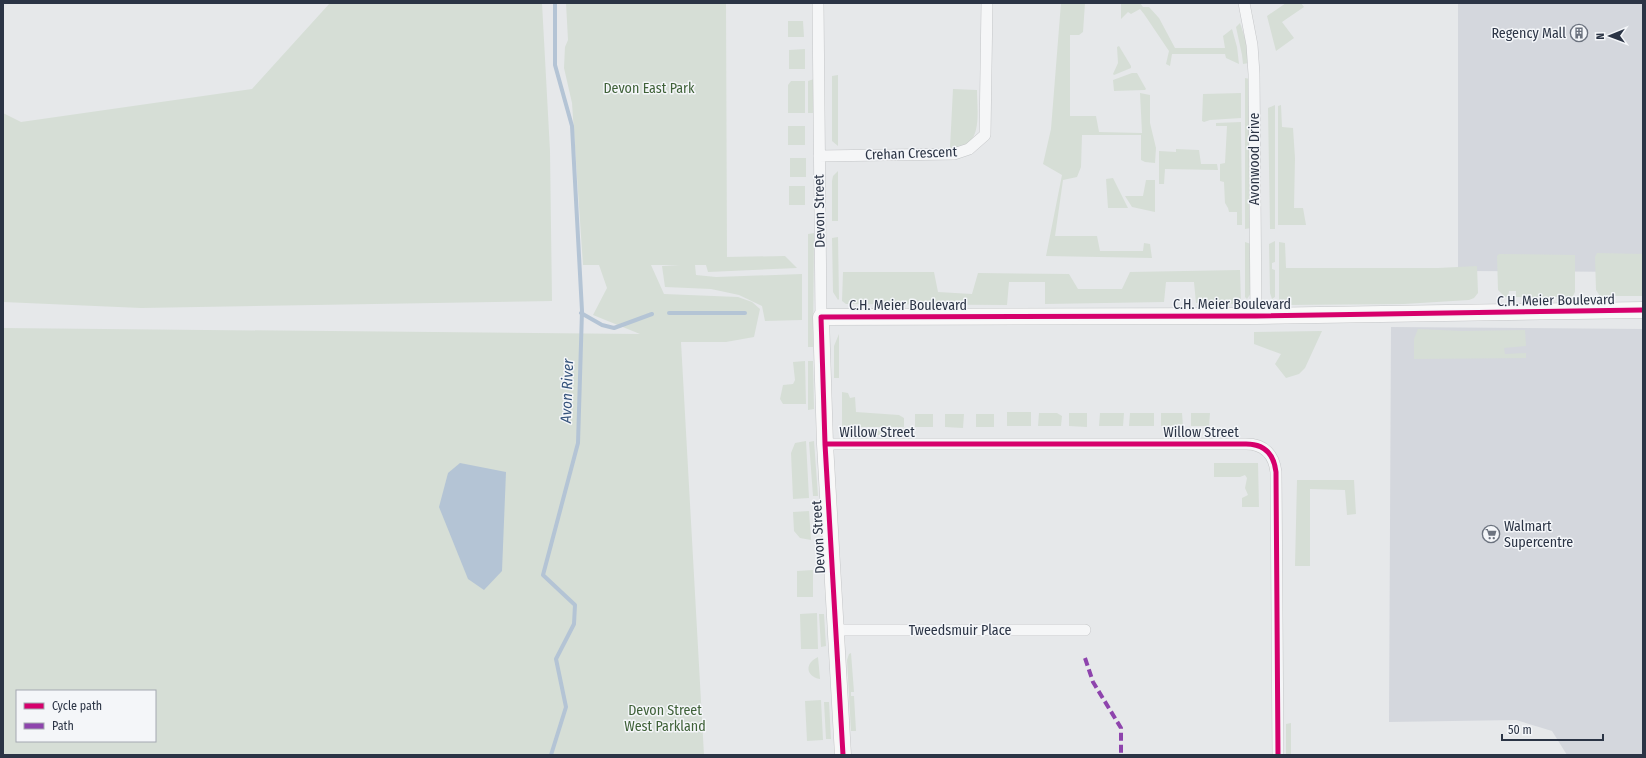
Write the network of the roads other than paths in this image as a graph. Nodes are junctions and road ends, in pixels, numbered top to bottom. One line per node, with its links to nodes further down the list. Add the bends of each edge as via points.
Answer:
1 (818, 3): 4 (street, Devon Street)
2 (987, 3): 4 (street, Crehan Crescent, via 985,135 969,149 954,154)
3 (1244, 3): 6 (street, Avonwood Drive, via 1252,45 1254,74)
4 (819, 156): 7 (street, Devon Street)
5 (1643, 310): 6 (street, C.H. Meier Boulevard)
6 (1256, 316): 7 (street, C.H. Meier Boulevard)
7 (821, 318): 8 (street, Devon Street)
8 (825, 444): 9 (street, Devon Street); 12 (street, Willow Street, via 1246,444 1264,449 1274,460 1276,472)
9 (836, 630): 10 (street, Tweedsmuir Place); 11 (street, Devon Street)
10 (1085, 630)
11 (843, 755)
12 (1278, 755)

